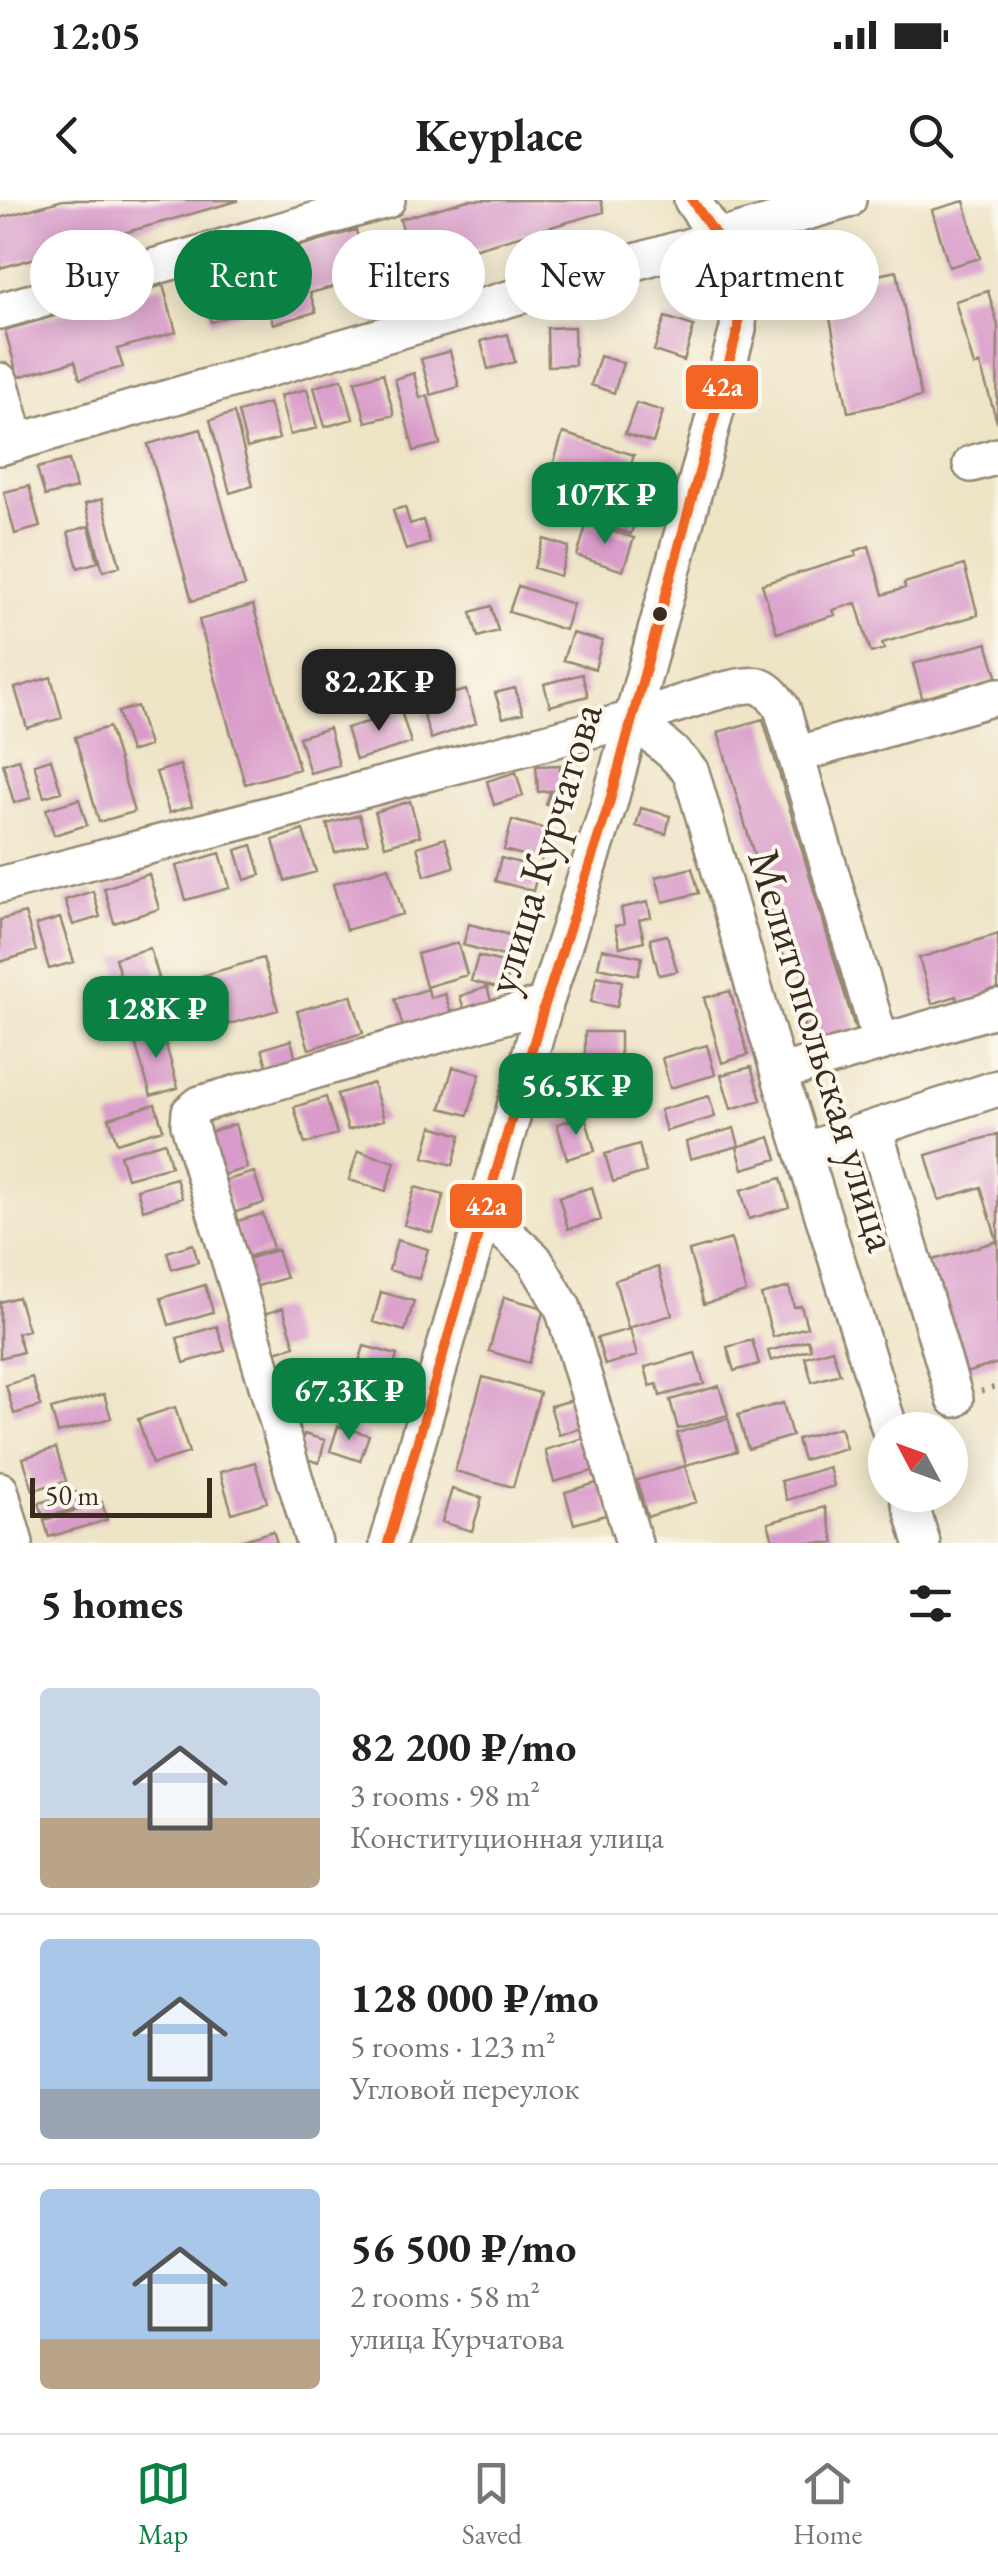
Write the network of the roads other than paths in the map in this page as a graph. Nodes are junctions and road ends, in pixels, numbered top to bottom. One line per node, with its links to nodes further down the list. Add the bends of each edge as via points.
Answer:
1 (388, 200): 7 (street)
2 (692, 200): 4 (street, улица Курчатова)
3 (848, 200): 5 (street)
4 (711, 230)
5 (741, 230)
6 (660, 253): 10 (street)
7 (0, 310)
8 (738, 320): 12 (street, улица Курчатова)
9 (0, 381): 10 (street)
10 (9, 444)
11 (998, 696): 13 (street)
12 (633, 720): 13 (street, via 756,685 782,708); 14 (street); 15 (street, улица Курчатова); 18 (street, Мелитопольская улица, via 691,772)
13 (796, 755): 17 (street)
14 (0, 885)
15 (545, 1004): 22 (street, улица Курчатова); 28 (street, via 190,1112)
16 (998, 1008): 17 (street)
17 (881, 1043): 18 (street)
18 (779, 1073): 21 (street, Мелитопольская улица)
19 (998, 1088): 20 (street)
20 (874, 1128): 21 (street); 23 (street)
21 (803, 1151): 24 (street, Мелитопольская улица)
22 (484, 1214): 29 (street, улица Курчатова); 30 (street, via 534,1259 563,1308)
23 (956, 1399)
24 (884, 1412)
25 (0, 1490): 27 (street)
26 (913, 1512): 31 (street)
27 (15, 1543)
28 (314, 1543)
29 (388, 1543)
30 (634, 1543)
31 (922, 1543)

